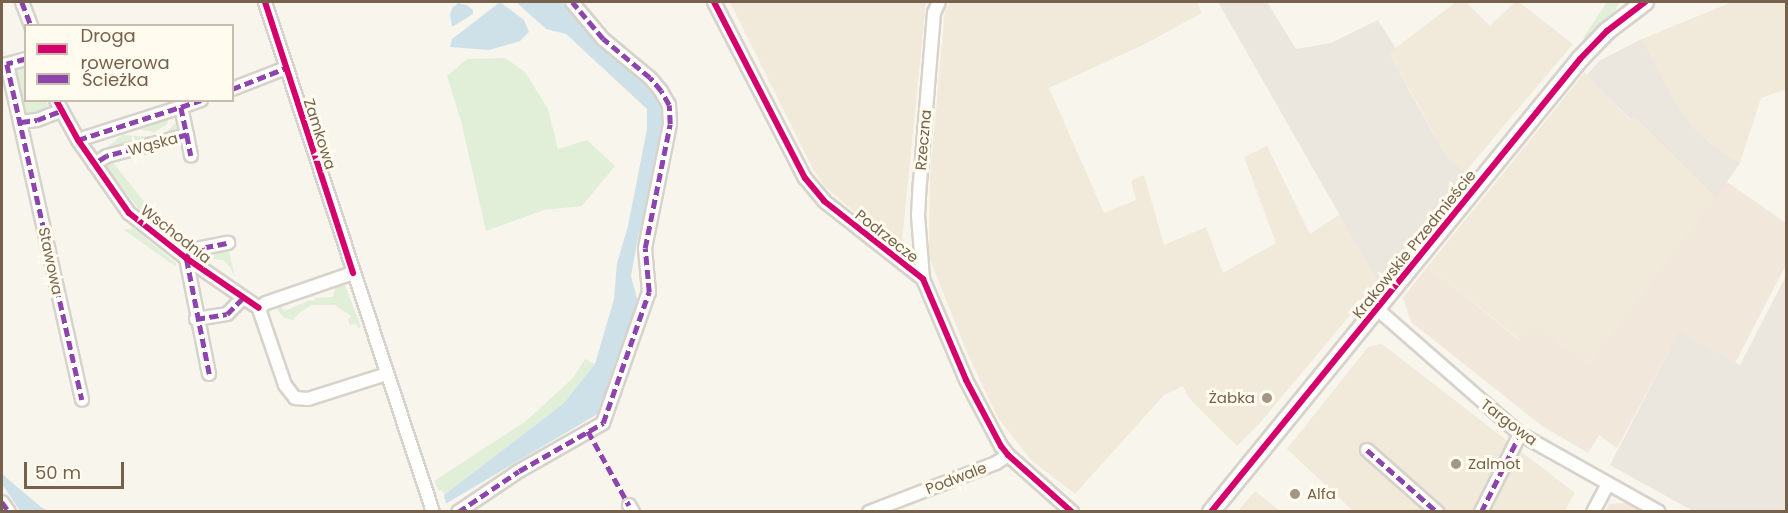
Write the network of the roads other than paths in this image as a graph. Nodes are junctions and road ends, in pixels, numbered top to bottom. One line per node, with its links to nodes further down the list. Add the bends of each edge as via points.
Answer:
1 (22, 2): 8 (street)
2 (265, 2): 11 (street, Zamkowa)
3 (572, 2): 39 (street, via 603,39 650,78 669,105 670,124 645,248 649,292 603,423 519,471)
4 (714, 2): 24 (street, Podrzecze, via 814,190 846,220)
5 (939, 2): 24 (street, Rzeczna, via 934,13 918,216)
6 (1645, 2): 7 (street, Krakowskie Przedmieście)
7 (1625, 9): 27 (street, Krakowskie Przedmieście)
8 (30, 24)
9 (24, 59): 10 (street, Stawowa)
10 (4, 63): 16 (street, Stawowa)
11 (286, 68): 12 (street); 23 (street, Zamkowa)
12 (234, 88)
13 (195, 102): 15 (street, Wąska)
14 (59, 106): 16 (street, via 37,120); 18 (street, Wschodnia)
15 (181, 107): 17 (street, Wąska); 18 (street, Wąska)
16 (21, 122): 31 (street, Stawowa)
17 (187, 135): 19 (street); 20 (street, Wąska, via 107,156)
18 (78, 140): 20 (street, Wschodnia)
19 (191, 156)
20 (94, 164): 22 (street, Wschodnia, via 131,214)
21 (228, 243): 22 (street, Wschodnia, via 191,250)
22 (186, 258): 25 (street, Wschodnia); 28 (street, Wschodnia)
23 (353, 273): 26 (street); 30 (street, Zamkowa)
24 (924, 279): 34 (street, Podrzecze, via 971,390)
25 (242, 299): 26 (street, Wschodnia); 28 (street, via 227,314)
26 (259, 308): 30 (street, via 285,385 295,398 308,399)
27 (1377, 309): 32 (street, Targowa); 42 (street, Krakowskie Przedmieście)
28 (196, 319): 29 (street, Wschodnia)
29 (209, 374)
30 (387, 374): 38 (street, Zamkowa)
31 (82, 400)
32 (1520, 434): 35 (street, Targowa); 44 (street)
33 (1367, 450): 43 (street)
34 (1008, 455): 40 (street, Podwale); 41 (street, Podrzecze)
35 (1608, 484): 45 (street); 46 (street, Targowa)
36 (2, 502): 37 (street)
37 (9, 512)
38 (433, 512)
39 (458, 512)
40 (869, 512)
41 (1072, 512)
42 (1211, 512)
43 (1437, 512)
44 (1481, 512)
45 (1593, 512)
46 (1659, 512)

